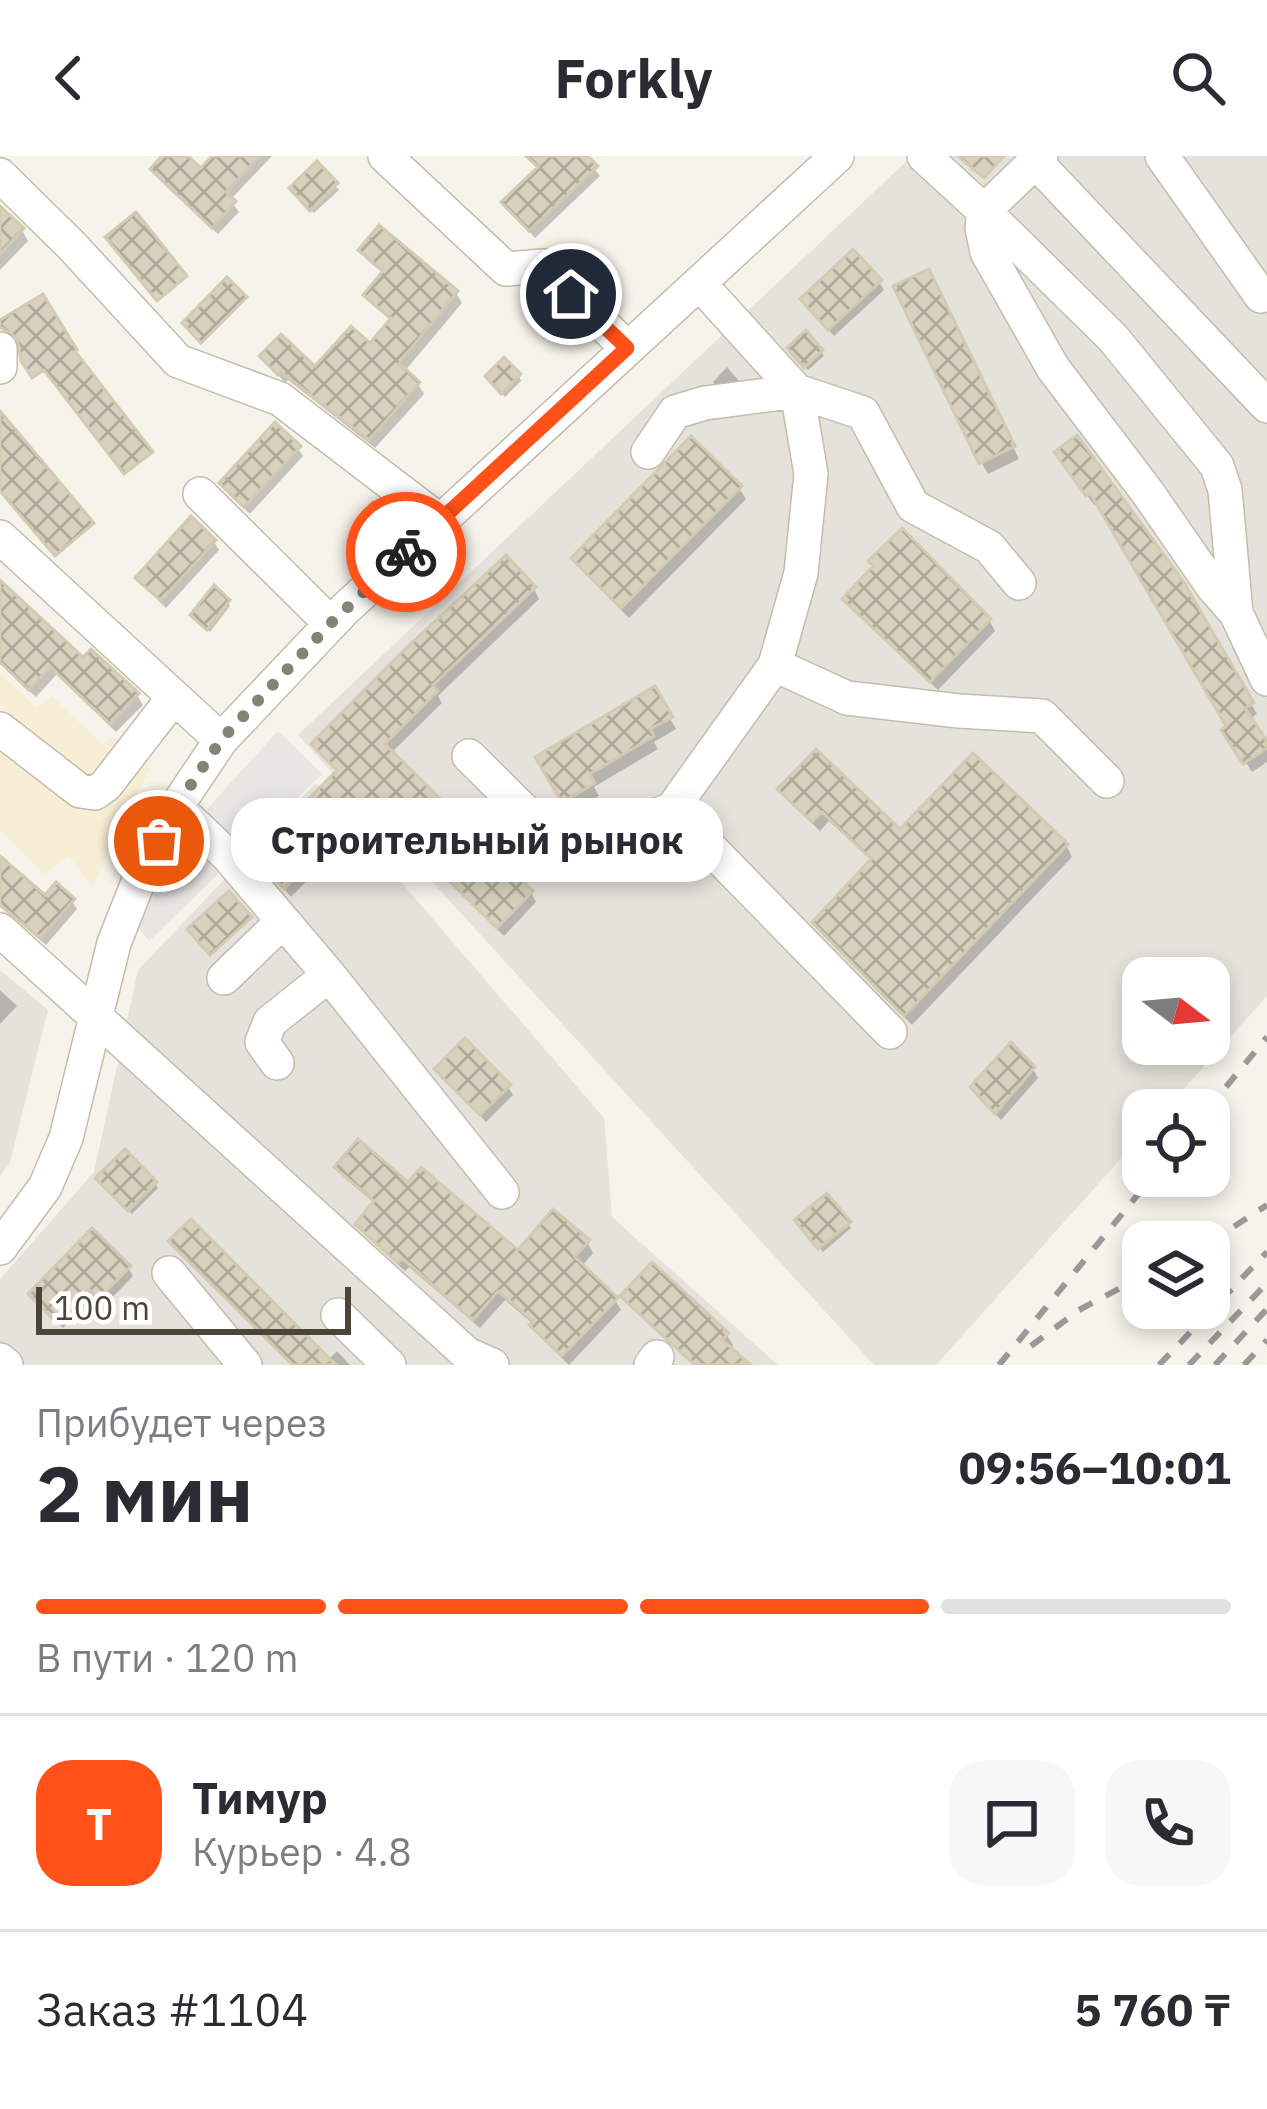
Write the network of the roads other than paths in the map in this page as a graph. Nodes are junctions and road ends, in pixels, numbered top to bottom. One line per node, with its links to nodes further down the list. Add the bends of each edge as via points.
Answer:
1 (837, 156): 8 (street)
2 (924, 156): 7 (street)
3 (1162, 156): 9 (street)
4 (1038, 158): 7 (street); 14 (street)
5 (397, 161): 10 (street, via 506,269 543,266)
6 (0, 175): 17 (street, via 178,361 280,399)
7 (985, 211): 20 (street, via 987,252 1053,368); 20 (street, via 1114,338 1217,466)
8 (699, 283): 10 (street); 13 (street)
9 (1261, 296)
10 (627, 348): 17 (street)
11 (0, 349): 12 (street)
12 (0, 367)
13 (797, 391): 15 (street, via 675,412); 19 (street, via 863,412 913,506 989,547); 22 (street, via 811,474 801,573)
14 (1267, 406)
15 (648, 452)
16 (200, 494): 21 (street)
17 (440, 520): 21 (street)
18 (0, 537): 24 (street)
19 (1019, 583)
20 (1236, 613): 23 (street)
21 (331, 623): 26 (street)
22 (775, 665): 28 (street, via 847,698 1042,716); 30 (street)
23 (1267, 679)
24 (174, 697): 25 (street, via 95,793 80,791); 26 (street)
25 (2, 735)
26 (221, 740): 29 (street)
27 (469, 756): 30 (street, via 564,850)
28 (1106, 781)
29 (176, 807): 31 (street); 35 (street, via 113,943)
30 (673, 809): 36 (street)
31 (282, 922): 33 (street); 34 (street)
32 (0, 930): 35 (street)
33 (329, 975): 37 (street, via 270,1022 262,1042); 38 (street)
34 (224, 978)
35 (98, 1017): 39 (street, via 45,1187); 44 (street, via 467,1354)
36 (890, 1032)
37 (277, 1064)
38 (502, 1192)
39 (0, 1248)
40 (169, 1273): 42 (street)
41 (338, 1316): 43 (street)
42 (244, 1365)
43 (389, 1365)
44 (492, 1365)

